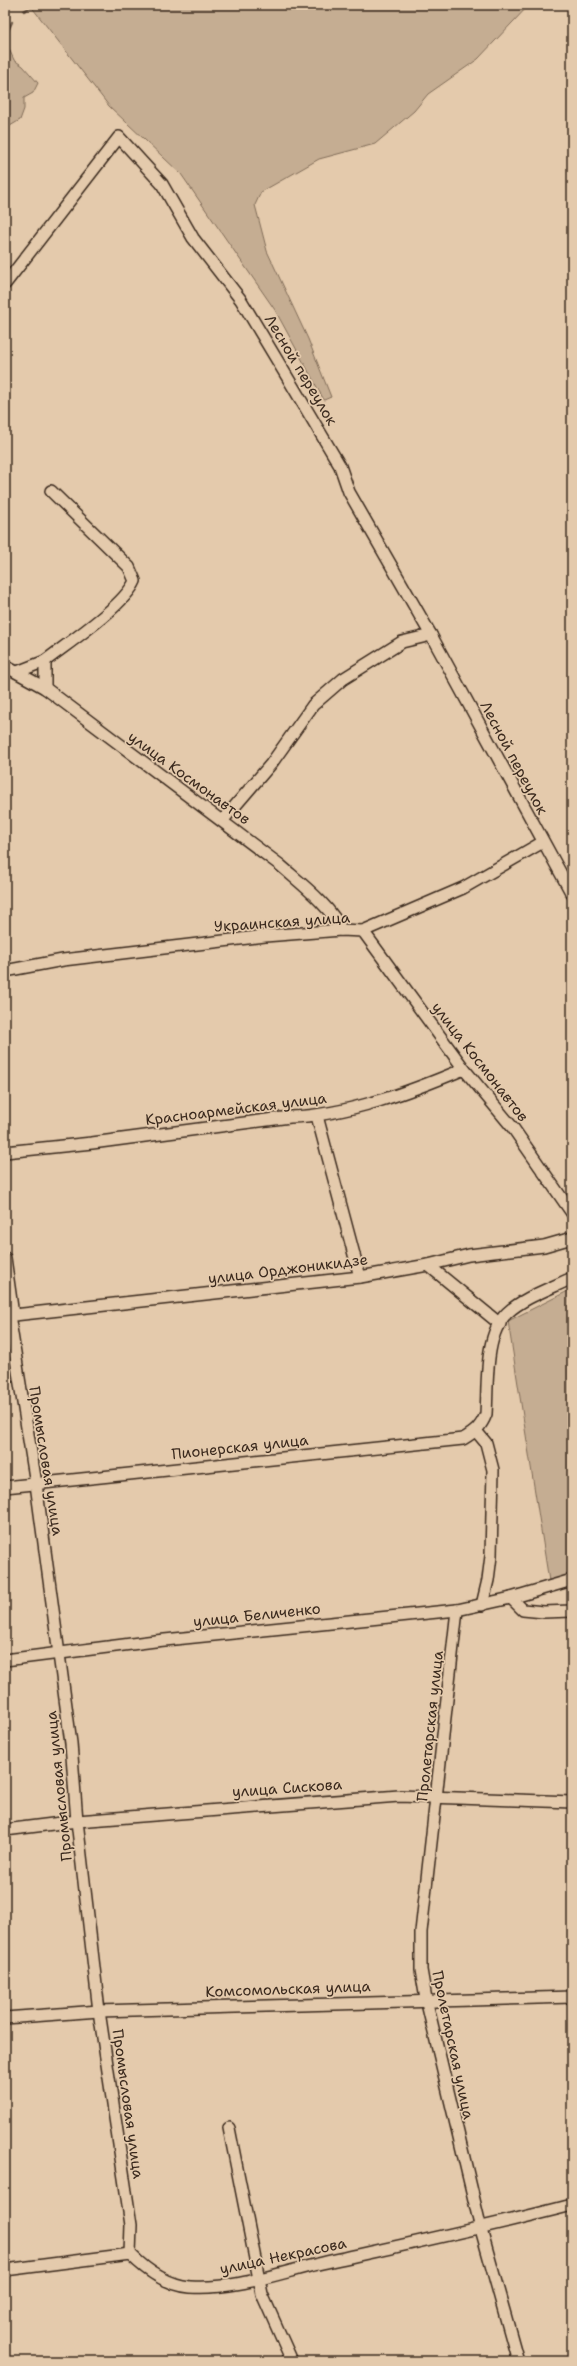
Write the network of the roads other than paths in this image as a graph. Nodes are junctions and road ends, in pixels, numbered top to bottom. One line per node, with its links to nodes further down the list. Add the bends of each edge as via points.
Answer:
1 (5, 284): 3 (street, Лесной переулок, via 119,137 162,184 193,238 241,300 340,466 349,492)
2 (51, 491): 4 (street, via 128,567 135,581 120,602)
3 (431, 635): 8 (street, via 402,642 342,679 313,705 271,764); 9 (street, Лесной переулок)
4 (45, 661): 6 (street); 7 (street)
5 (5, 666): 6 (street, улица Космонавтов)
6 (17, 672): 7 (street, улица Космонавтов)
7 (46, 688): 8 (street, улица Космонавтов)
8 (222, 820): 11 (street, улица Космонавтов, via 280,865 315,897 338,922)
9 (543, 842): 10 (street, Лесной переулок); 12 (street, Украинская улица, via 463,888)
10 (572, 894)
11 (341, 930): 12 (street, Украинская улица); 13 (street, Украинская улица, via 265,936 71,959)
12 (363, 931): 14 (street, улица Космонавтов)
13 (5, 971)
14 (464, 1069): 15 (street, Красноармейская улица, via 418,1088); 17 (street, улица Космонавтов, via 513,1128)
15 (316, 1116): 16 (street, Красноармейская улица); 21 (street)
16 (5, 1152)
17 (572, 1213)
18 (572, 1238): 20 (street, улица Орджоникидзе, via 544,1246 468,1255)
19 (5, 1258): 23 (street, Промысловая улица)
20 (428, 1265): 21 (street, улица Орджоникидзе); 24 (street)
21 (360, 1277): 23 (street, улица Орджоникидзе)
22 (572, 1278): 24 (street, via 518,1305)
23 (9, 1315): 26 (street, Промысловая улица)
24 (500, 1324): 25 (street, via 492,1343 486,1414 482,1425)
25 (476, 1431): 26 (street, Пионерская улица, via 463,1439); 30 (street, via 486,1442 493,1470 491,1556)
26 (36, 1484): 27 (street, Пионерская улица); 33 (street, Промысловая улица)
27 (5, 1488)
28 (572, 1580): 29 (street, улица Беличенко)
29 (511, 1598): 30 (street, улица Беличенко); 32 (street, via 523,1610)
30 (482, 1605): 31 (street, улица Беличенко)
31 (457, 1610): 33 (street, улица Беличенко, via 163,1640); 35 (street, Пролетарская улица)
32 (572, 1611)
33 (58, 1654): 34 (street, улица Беличенко); 37 (street, Промысловая улица, via 71,1743)
34 (5, 1660)
35 (438, 1796): 36 (street, улица Сискова); 37 (street, улица Сискова, via 260,1805); 40 (street, Пролетарская улица, via 421,1932 421,1970)
36 (572, 1802)
37 (77, 1821): 38 (street, улица Сискова); 41 (street, Промысловая улица)
38 (5, 1830)
39 (572, 1997): 40 (street, Комсомольская улица)
40 (426, 2000): 41 (street, Комсомольская улица); 45 (street, Пролетарская улица)
41 (99, 2011): 42 (street, Комсомольская улица); 46 (street, Промысловая улица, via 131,2225)
42 (5, 2018)
43 (229, 2128): 48 (street)
44 (572, 2205): 45 (street, улица Некрасова)
45 (481, 2229): 48 (street, улица Некрасова, via 317,2264); 50 (street, Пролетарская улица)
46 (130, 2254): 47 (street); 48 (street, улица Некрасова, via 143,2267 171,2282 188,2287)
47 (5, 2270)
48 (259, 2280): 49 (street, via 262,2294)
49 (292, 2361)
50 (518, 2361)

